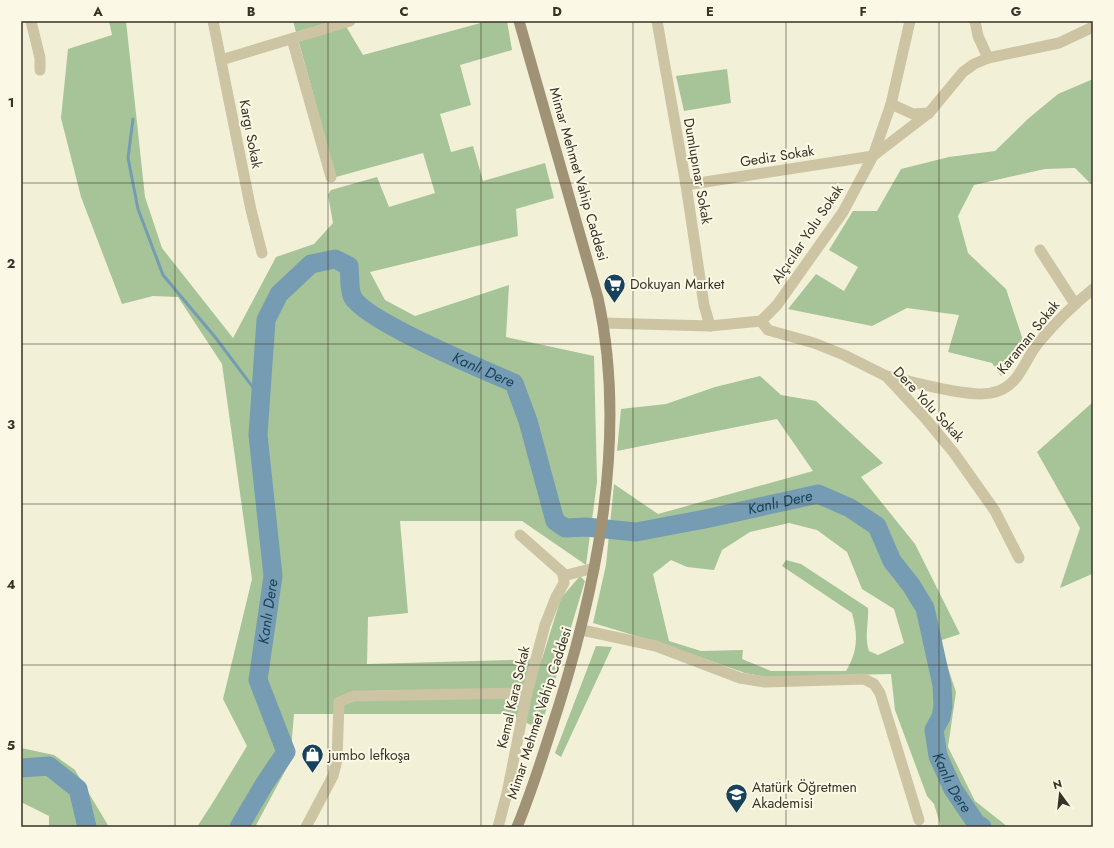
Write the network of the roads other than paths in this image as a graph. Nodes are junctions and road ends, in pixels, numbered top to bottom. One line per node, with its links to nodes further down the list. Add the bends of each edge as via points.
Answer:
1 (31, 21): 12 (street, via 40,58)
2 (213, 21): 11 (street, Kargı Sokak)
3 (350, 21): 9 (street)
4 (519, 21): 23 (main road, Mimar Mehmet Vahip Caddesi, via 580,231)
5 (657, 21): 17 (street, Dumlupınar Sokak)
6 (910, 21): 13 (street, Alçıcılar Yolu Sokak)
7 (975, 21): 10 (street, via 978,36)
8 (1093, 27): 10 (street, via 1059,43)
9 (292, 39): 11 (street); 16 (street)
10 (988, 58): 14 (street, via 963,72)
11 (221, 60): 19 (street, Kargı Sokak)
12 (40, 70)
13 (891, 104): 14 (street, via 913,114); 15 (street, Alçıcılar Yolu Sokak)
14 (929, 113): 15 (street)
15 (873, 156): 17 (street, Gediz Sokak); 22 (street, Alçıcılar Yolu Sokak, via 842,212 777,305)
16 (331, 178)
17 (686, 185): 24 (street, Dumlupınar Sokak, via 704,305)
18 (1040, 250): 21 (street)
19 (262, 253)
20 (1093, 289): 21 (street, Karaman Sokak)
21 (1075, 304): 25 (street, Karaman Sokak, via 1038,343 1021,374 1008,386 991,394 967,393)
22 (760, 321): 24 (street); 25 (street, Dere Yolu Sokak, via 768,330 814,343)
23 (604, 324): 24 (street); 28 (main road, Mimar Mehmet Vahip Caddesi, via 609,373 610,432)
24 (710, 326)
25 (886, 376): 27 (street, Dere Yolu Sokak, via 954,453 995,511)
26 (520, 535): 29 (street, via 563,573)
27 (1019, 558)
28 (594, 568): 29 (street); 30 (main road, Mimar Mehmet Vahip Caddesi)
29 (563, 576): 31 (street, Kemal Kara Sokak, via 564,583 545,625)
30 (582, 630): 32 (street, via 656,646 740,678 765,682 864,679 874,684 880,692); 35 (main road, Mimar Mehmet Vahip Caddesi, via 569,676)
31 (527, 693): 33 (street, via 354,696 339,702 337,760 333,776); 34 (street, Kemal Kara Sokak)
32 (919, 820)
33 (306, 827)
34 (498, 827)
35 (517, 827)

